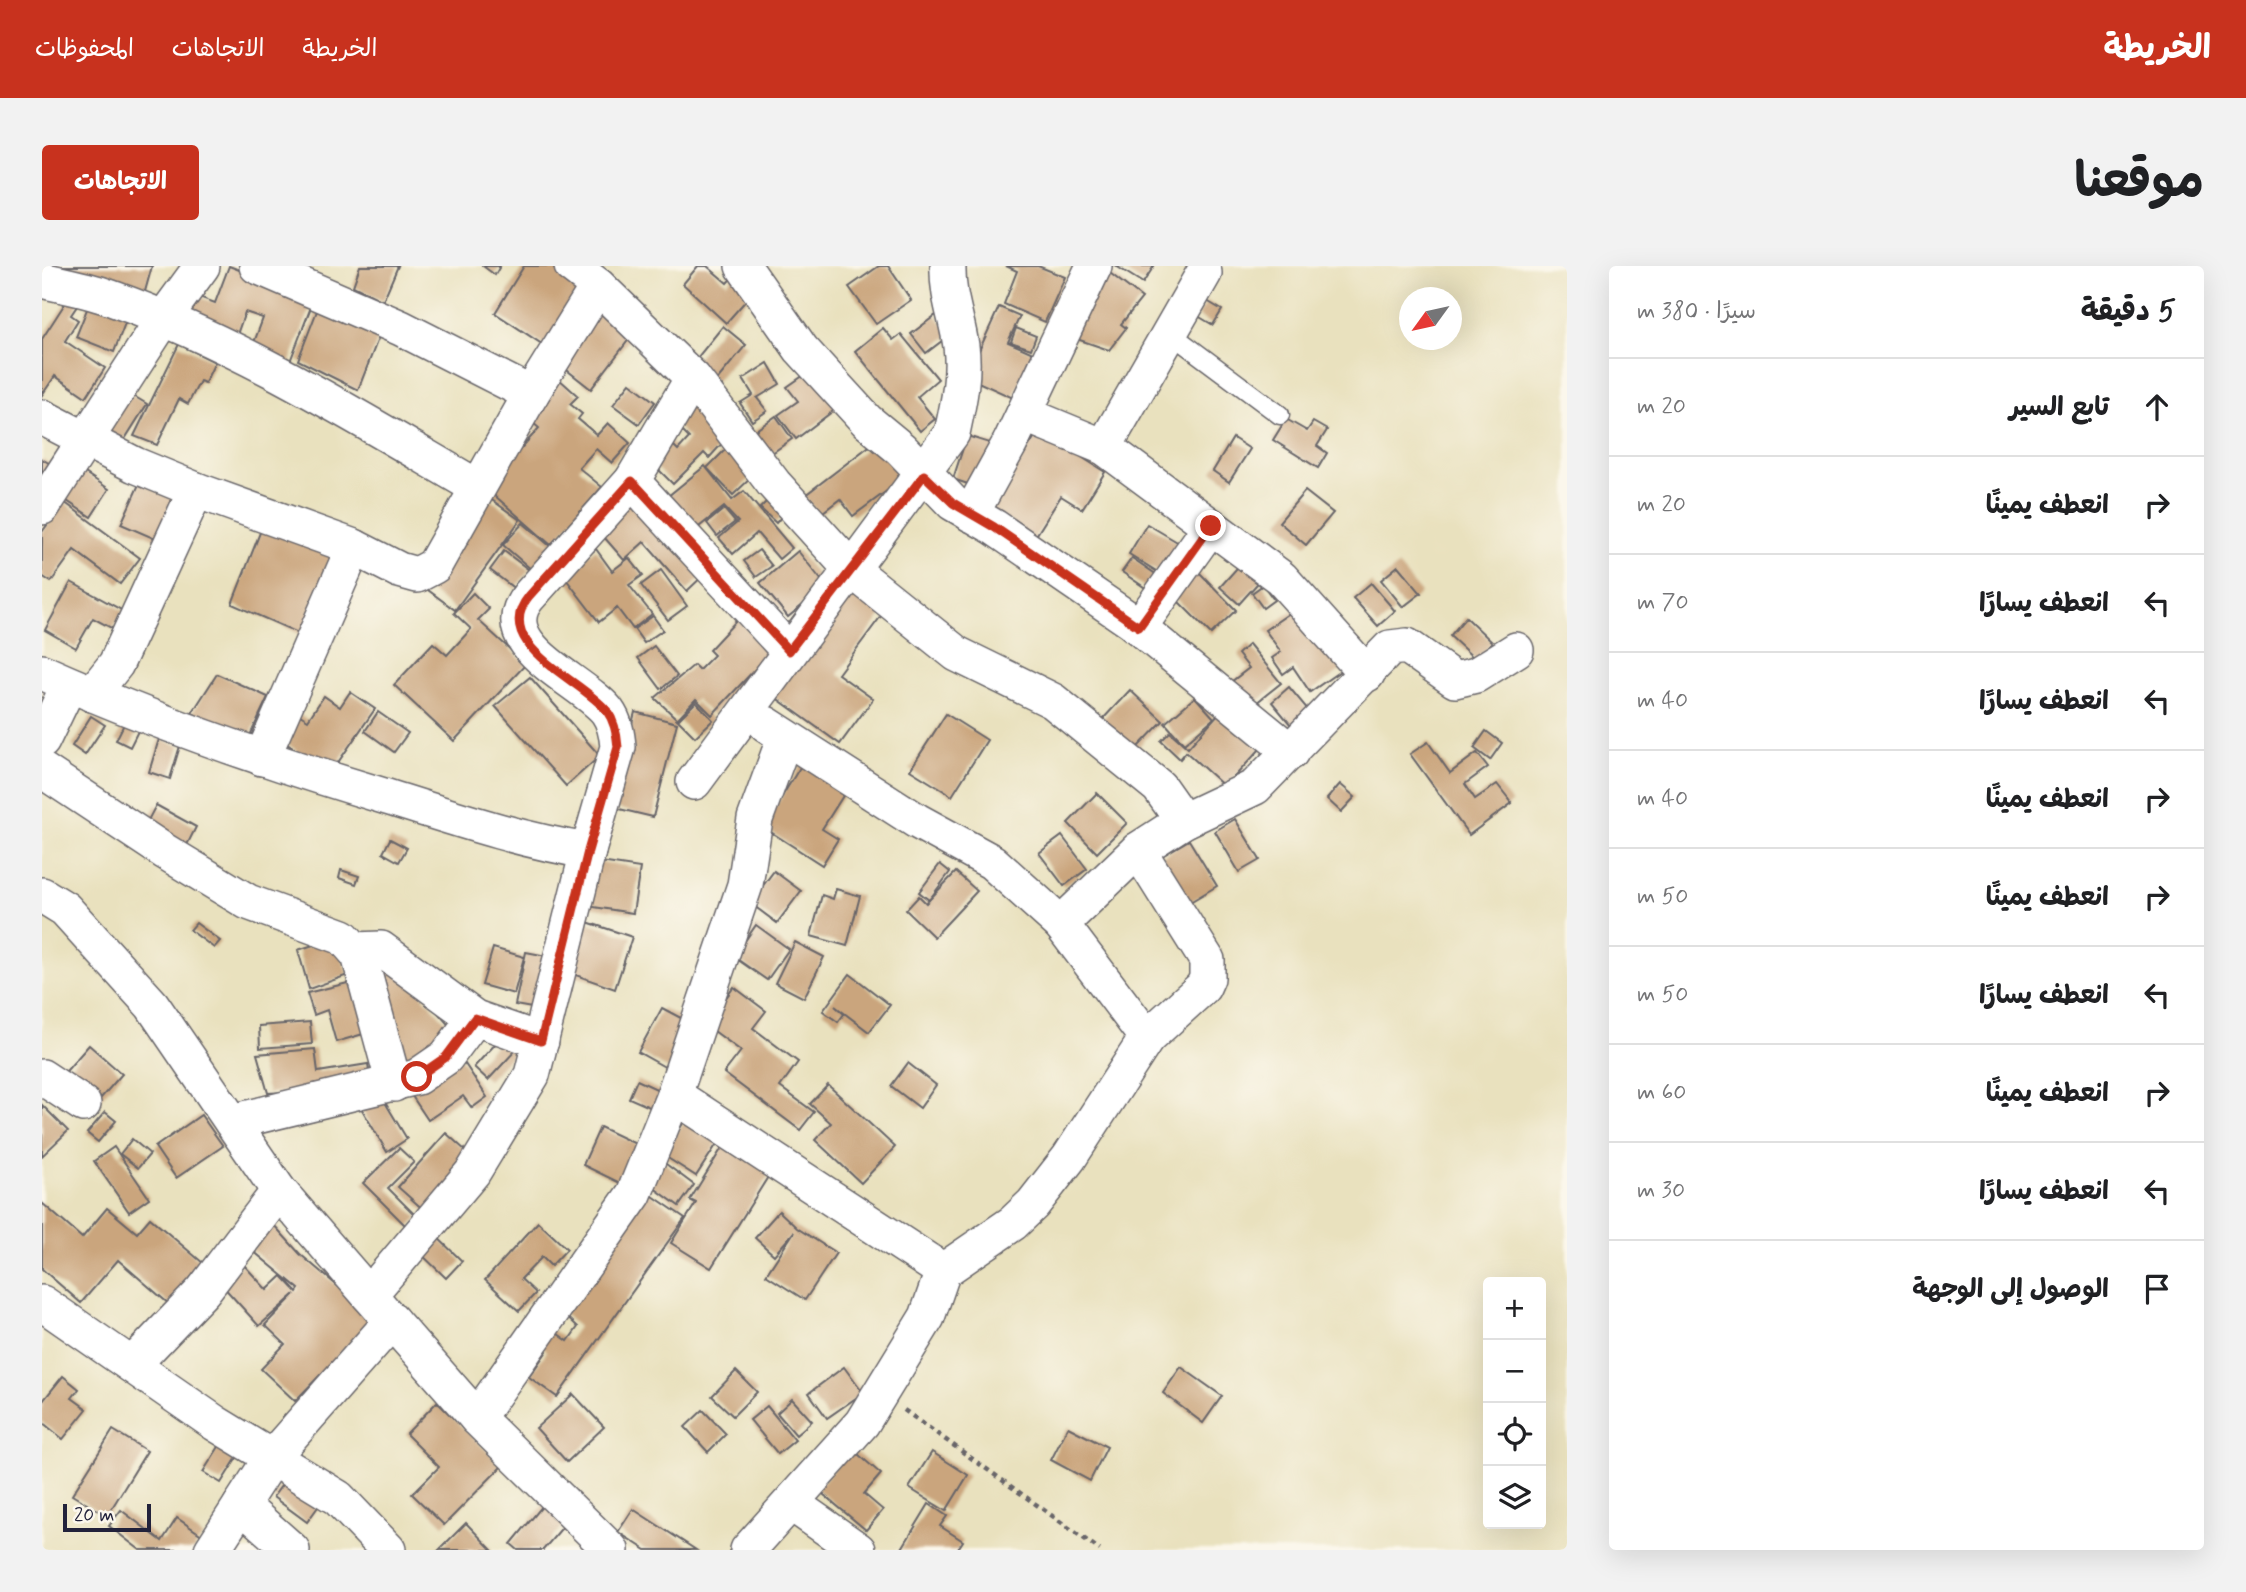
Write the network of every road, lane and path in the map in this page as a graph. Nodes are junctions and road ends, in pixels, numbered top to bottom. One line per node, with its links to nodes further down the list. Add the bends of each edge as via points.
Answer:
1 (201, 266): 9 (street)
2 (257, 266): 12 (street, via 401,328)
3 (948, 266): 18 (street, via 951,309 961,347 961,392 952,433)
4 (1094, 266): 13 (street)
5 (756, 272): 18 (street, via 801,349)
6 (1204, 273): 10 (street)
7 (585, 276): 11 (street); 12 (street)
8 (42, 280): 9 (street, via 111,297)
9 (164, 318): 16 (street); 20 (street, via 332,402)
10 (1170, 333): 14 (lane); 17 (street)
11 (693, 378): 19 (street); 26 (street, via 774,484)
12 (531, 394): 20 (street)
13 (1024, 414): 17 (street); 23 (street)
14 (1280, 415)
15 (42, 417): 16 (street)
16 (85, 439): 21 (street); 22 (street)
17 (1104, 447): 24 (street)
18 (924, 475): 23 (street); 26 (street)
19 (632, 481): 29 (street); 41 (street, via 523,603 517,622 530,648 606,709 617,733 618,747)
20 (477, 487): 25 (street, via 426,572 408,574)
21 (196, 491): 25 (street); 31 (street, via 116,664)
22 (42, 507)
23 (971, 514): 27 (street)
24 (1211, 526): 27 (street); 30 (street, via 1281,578)
25 (354, 547): 36 (street)
26 (852, 570): 29 (street); 39 (street, via 957,654 1053,701 1159,786)
27 (1139, 627): 35 (street)
28 (1516, 650): 30 (street, via 1475,675 1455,680 1407,646 1398,645)
29 (789, 651): 32 (street)
30 (1367, 674): 35 (street)
31 (68, 684): 34 (street); 36 (street)
32 (747, 710): 33 (street); 38 (street)
33 (785, 737): 43 (street, via 916,821 992,862); 50 (street, via 755,818 745,885)
34 (42, 741)
35 (1291, 752): 39 (street, via 1255,787)
36 (262, 758): 41 (street, via 534,842)
37 (42, 770): 44 (street, via 248,902 332,932)
38 (694, 782)
39 (1183, 821): 40 (street)
40 (1138, 850): 43 (street); 46 (street, via 1209,969 1202,987)
41 (588, 851): 47 (street)
42 (42, 895): 52 (street, via 65,909 152,1005)
43 (1061, 924): 46 (street)
44 (355, 950): 45 (street, via 373,947 394,956); 49 (street)
45 (475, 1018): 47 (street); 49 (street, via 446,1057 417,1077)
46 (1147, 1038): 54 (street, via 1069,1158 1033,1203 1013,1223)
47 (541, 1041): 55 (street, via 532,1075 473,1172)
48 (42, 1077): 51 (street)
49 (394, 1084): 52 (street)
50 (674, 1095): 54 (street); 60 (street, via 634,1195)
51 (83, 1104)
52 (232, 1122): 53 (street)
53 (279, 1191): 55 (street); 58 (street, via 203,1292)
54 (943, 1271): 59 (street, via 927,1317)
55 (369, 1295): 57 (street)
56 (42, 1303): 58 (street)
57 (392, 1321): 60 (street); 61 (street)
58 (132, 1365): 61 (street)
59 (880, 1394): 62 (street, via 862,1423); 70 (path)
60 (477, 1418): 67 (street)
61 (272, 1457): 63 (street); 66 (street, via 338,1498)
62 (790, 1503): 68 (street); 69 (street)
63 (241, 1506): 64 (street); 65 (street)
64 (212, 1550)
65 (292, 1550)
66 (388, 1550)
67 (611, 1550)
68 (748, 1550)
69 (858, 1550)
70 (1100, 1550)

